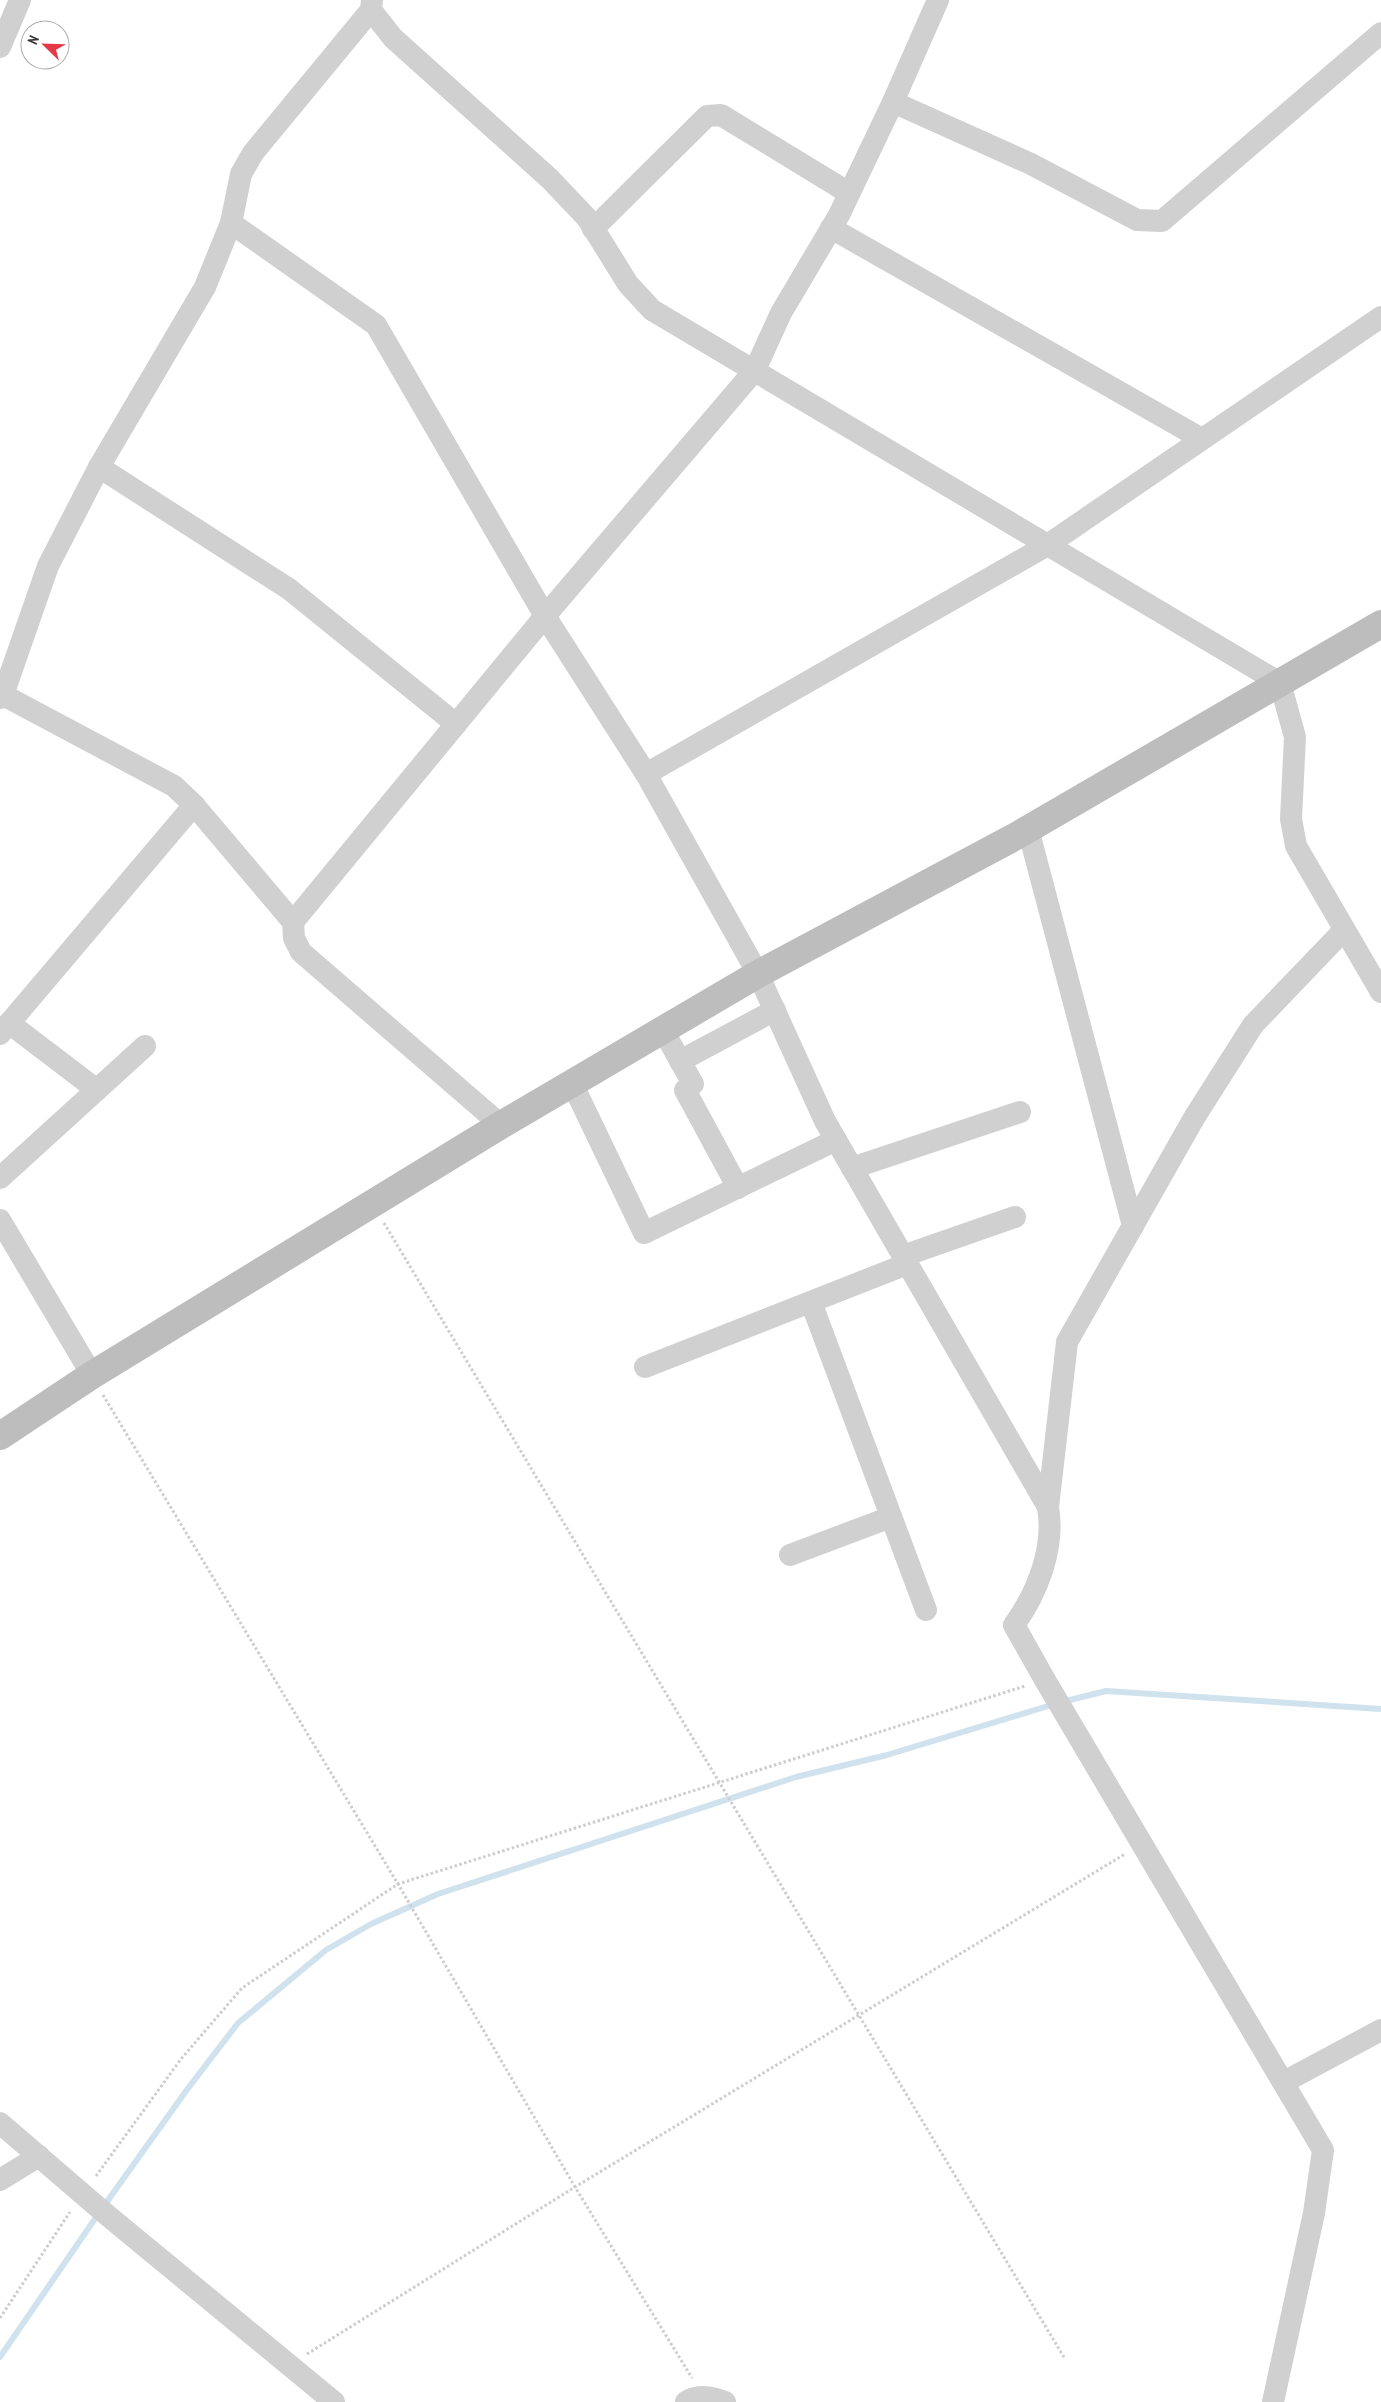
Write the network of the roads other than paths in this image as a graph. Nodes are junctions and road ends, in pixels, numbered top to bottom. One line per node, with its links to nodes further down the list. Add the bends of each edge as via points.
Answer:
1 (20, 0): 5 (street)
2 (938, 0): 6 (street)
3 (371, 5): 8 (street, via 253,153 241,174); 10 (street, via 392,38 550,179 587,218)
4 (1381, 32): 6 (street, via 1162,221 1137,220 1031,164)
5 (0, 47)
6 (893, 102): 7 (street)
7 (850, 193): 9 (street); 10 (street, via 721,115 707,116)
8 (231, 223): 14 (street, via 205,287); 16 (street, via 376,325)
9 (831, 228): 12 (street, via 781,313); 13 (street)
10 (593, 229): 12 (street, via 628,284 652,310)
11 (1381, 317): 13 (street)
12 (755, 370): 15 (street); 16 (street)
13 (1202, 439): 15 (street)
14 (99, 466): 19 (street, via 48,566); 20 (street, via 289,589)
15 (1046, 546): 18 (street); 21 (street)
16 (545, 616): 20 (street); 21 (street)
17 (1381, 624): 18 (street)
18 (1280, 683): 23 (street); 25 (street, via 1295,737 1291,819 1296,846)
19 (1, 696): 22 (street, via 144,769 174,786)
20 (456, 724): 24 (street)
21 (646, 774): 26 (street)
22 (194, 805): 24 (street); 29 (street)
23 (1028, 829): 26 (street); 43 (street)
24 (292, 922): 36 (street, via 294,938 301,952)
25 (1344, 930): 27 (street); 43 (street, via 1253,1026 1194,1118)
26 (758, 974): 28 (street); 30 (street)
27 (1381, 992)
28 (775, 1010): 32 (street); 37 (street)
29 (5, 1028): 34 (street)
30 (664, 1030): 32 (street); 33 (street)
31 (145, 1046): 34 (street)
32 (680, 1061): 40 (street, via 693,1084 685,1090)
33 (572, 1084): 36 (street); 40 (street, via 644,1233)
34 (96, 1090): 39 (street)
35 (1020, 1112): 38 (street)
36 (501, 1125): 47 (street)
37 (836, 1140): 38 (street); 40 (street)
38 (852, 1168): 44 (street)
39 (0, 1178)
40 (738, 1188)
41 (1015, 1217): 44 (street)
42 (0, 1220): 47 (street)
43 (1133, 1226): 49 (street, via 1067,1342)
44 (905, 1260): 45 (street); 49 (street)
45 (811, 1302): 46 (street); 50 (street)
46 (645, 1367)
47 (92, 1375): 48 (street)
48 (0, 1436)
49 (1048, 1507): 54 (street, via 1051,1523 1046,1558 1027,1608 1014,1624)
50 (891, 1517): 51 (street); 52 (street)
51 (790, 1555)
52 (926, 1610)
53 (1381, 2030): 54 (street)
54 (1284, 2082): 59 (street, via 1323,2150 1314,2213)
55 (0, 2123): 56 (street)
56 (39, 2156): 57 (street); 58 (street)
57 (0, 2180)
58 (334, 2402)
59 (1273, 2402)

